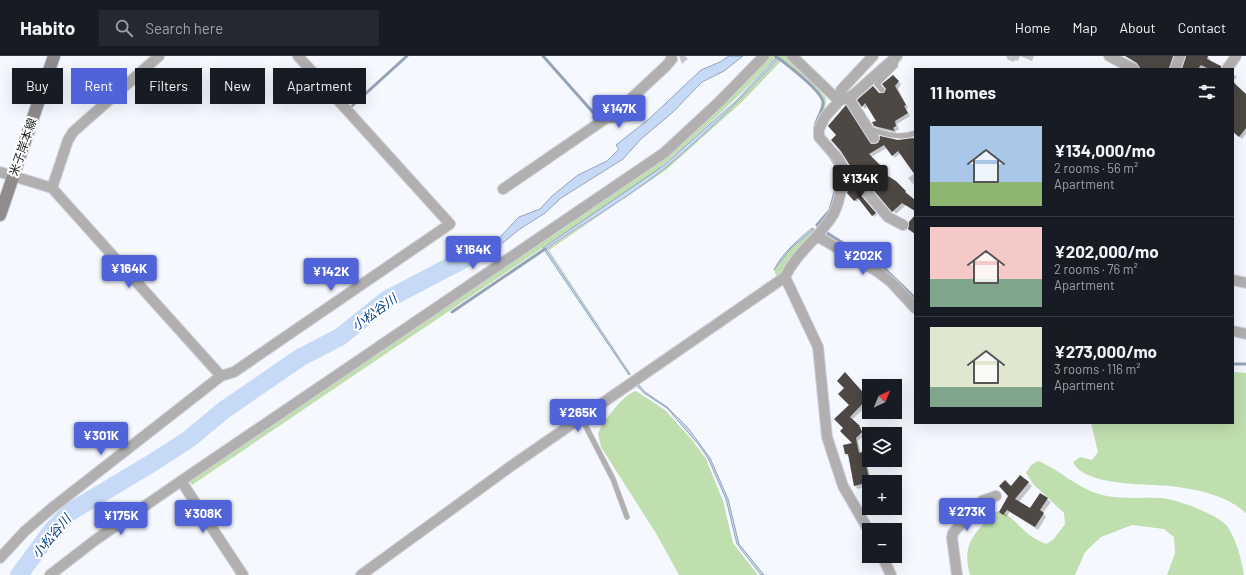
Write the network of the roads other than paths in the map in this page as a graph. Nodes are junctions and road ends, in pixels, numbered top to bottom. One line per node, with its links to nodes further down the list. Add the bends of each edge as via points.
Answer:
1 (54, 56): 24 (main road, 米子岸本線)
2 (159, 56): 25 (street, via 73,132)
3 (298, 56): 36 (street, via 450,224 234,372)
4 (671, 56): 18 (street, via 672,59 666,66 621,108)
5 (764, 56): 38 (street, via 664,153)
6 (792, 56): 16 (street)
7 (872, 56): 16 (street, via 841,90)
8 (898, 56): 15 (lane, via 895,66 877,84); 16 (street, via 853,95)
9 (1109, 56): 12 (street)
10 (1180, 56): 13 (street)
11 (1236, 56): 14 (street)
12 (1132, 68)
13 (1175, 68)
14 (1228, 68)
15 (882, 90)
16 (844, 99): 19 (street); 22 (street, via 825,117 819,129 819,138 839,160)
17 (629, 116): 18 (street)
18 (606, 118): 26 (street)
19 (869, 128): 20 (lane, via 890,135); 21 (street)
20 (914, 133)
21 (874, 138)
22 (845, 171): 28 (street, via 854,177 888,217); 29 (street, via 840,198 833,215)
23 (0, 172): 24 (street)
24 (13, 176): 25 (street); 27 (main road, 米子岸本線)
25 (52, 188): 36 (street)
26 (503, 189)
27 (0, 215)
28 (903, 225)
29 (818, 236): 30 (street, via 790,266); 33 (street, via 892,282)
30 (785, 277): 37 (street); 41 (street, via 818,347 827,438 843,486)
31 (1234, 280): 32 (street)
32 (1246, 283)
33 (914, 307)
34 (1234, 331): 35 (street)
35 (1246, 334)
36 (222, 376): 42 (street, via 52,508 25,531)
37 (581, 417): 40 (lane, via 613,479); 47 (street)
38 (181, 481): 45 (street); 46 (street)
39 (996, 496): 50 (street, via 982,501 953,533)
40 (627, 517)
41 (864, 523)
42 (0, 558)
43 (886, 563): 48 (street)
44 (887, 563): 49 (street)
45 (50, 575)
46 (243, 575)
47 (361, 575)
48 (891, 575)
49 (897, 575)
50 (957, 575)

